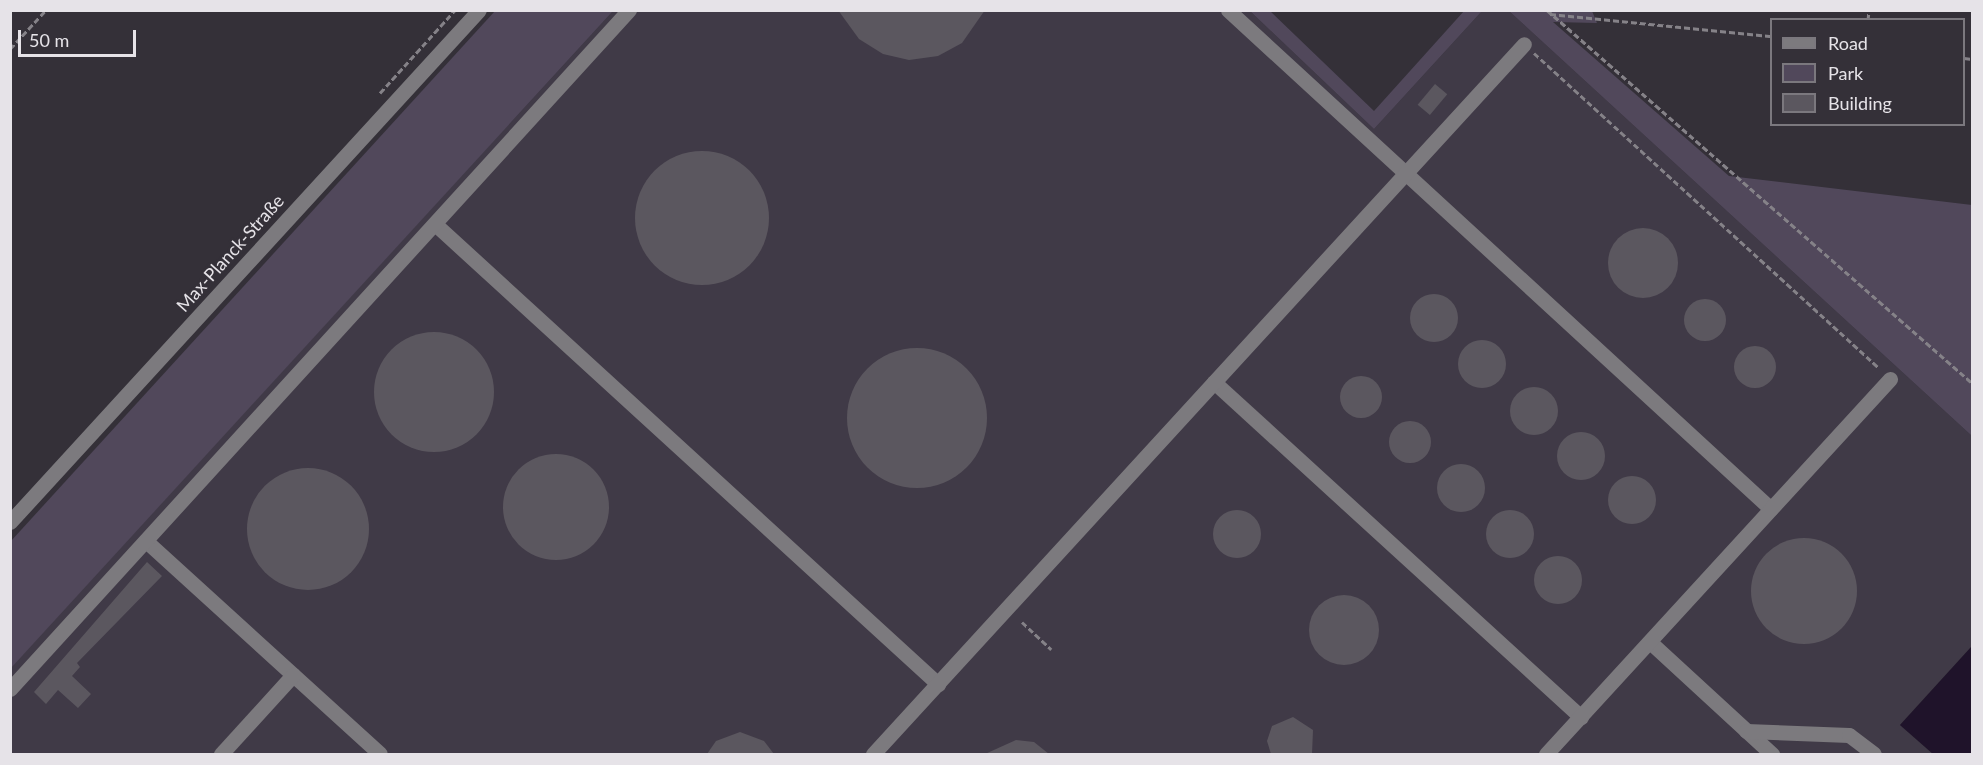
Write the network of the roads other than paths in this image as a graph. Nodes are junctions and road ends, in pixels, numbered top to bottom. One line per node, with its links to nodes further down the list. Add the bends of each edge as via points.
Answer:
1 (479, 10): 10 (street, Max-Planck-Straße)
2 (629, 10): 6 (street)
3 (1228, 10): 5 (street)
4 (1524, 44): 5 (street)
5 (1405, 173): 8 (street); 9 (street)
6 (435, 224): 11 (street); 14 (street)
7 (1890, 379): 9 (street)
8 (1214, 382): 14 (street); 16 (street)
9 (1772, 509): 12 (street)
10 (10, 522)
11 (146, 542): 13 (street); 15 (street)
12 (1650, 642): 16 (street); 17 (street)
13 (293, 675): 18 (street); 19 (street)
14 (938, 684): 20 (street)
15 (10, 689)
16 (1581, 717): 21 (street)
17 (1746, 731): 22 (street); 23 (street, via 1849,735)
18 (221, 754)
19 (380, 754)
20 (873, 754)
21 (1546, 754)
22 (1772, 754)
23 (1874, 754)

